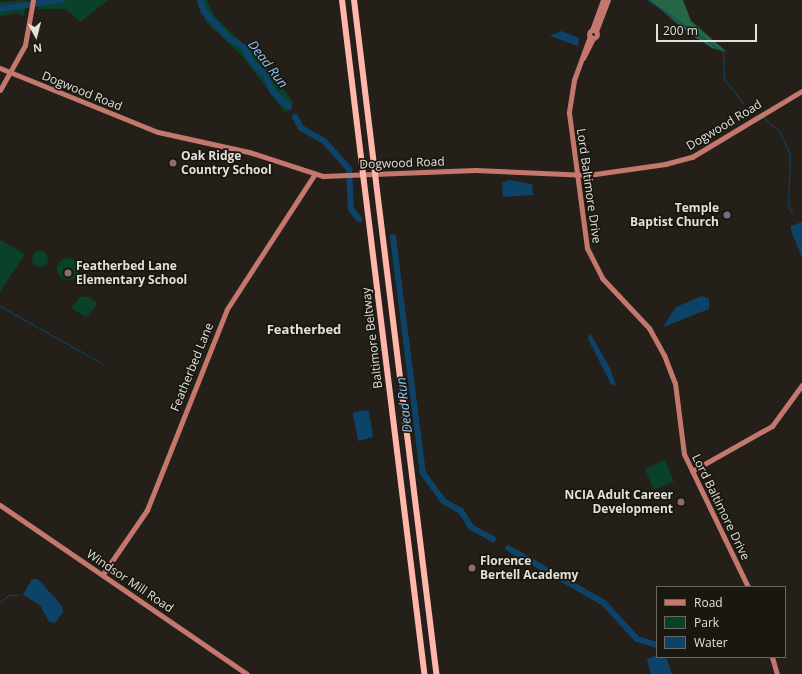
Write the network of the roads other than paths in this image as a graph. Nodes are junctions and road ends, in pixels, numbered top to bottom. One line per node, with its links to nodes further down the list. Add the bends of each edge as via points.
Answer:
1 (342, 0): 20 (highway, Baltimore Beltway, bridge)
2 (354, 0): 21 (highway, Baltimore Beltway, bridge)
3 (603, 0): 6 (main road)
4 (608, 0): 6 (main road)
5 (33, 3): 8 (main road, via 27,40)
6 (594, 30): 12 (main road, Lord Baltimore Drive, via 571,91 570,113)
7 (0, 68): 8 (main road, Dogwood Road)
8 (12, 73): 9 (main road); 11 (main road, Dogwood Road, via 158,132 249,152)
9 (0, 90)
10 (802, 91): 12 (main road, Dogwood Road, via 684,160)
11 (314, 175): 12 (main road, Dogwood Road, via 480,170); 16 (main road, Featherbed Lane, via 227,309 147,510)
12 (579, 175): 14 (main road, Lord Baltimore Drive, via 584,231 590,258 608,287 649,328 664,355 676,383 680,436)
13 (802, 385): 14 (main road, via 772,426)
14 (692, 470): 17 (main road, Lord Baltimore Drive)
15 (0, 505): 16 (main road, Windsor Mill Road)
16 (103, 574): 19 (main road, Windsor Mill Road)
17 (748, 586)
18 (772, 658): 22 (main road)
19 (248, 674)
20 (424, 674)
21 (436, 674)
22 (777, 674)

